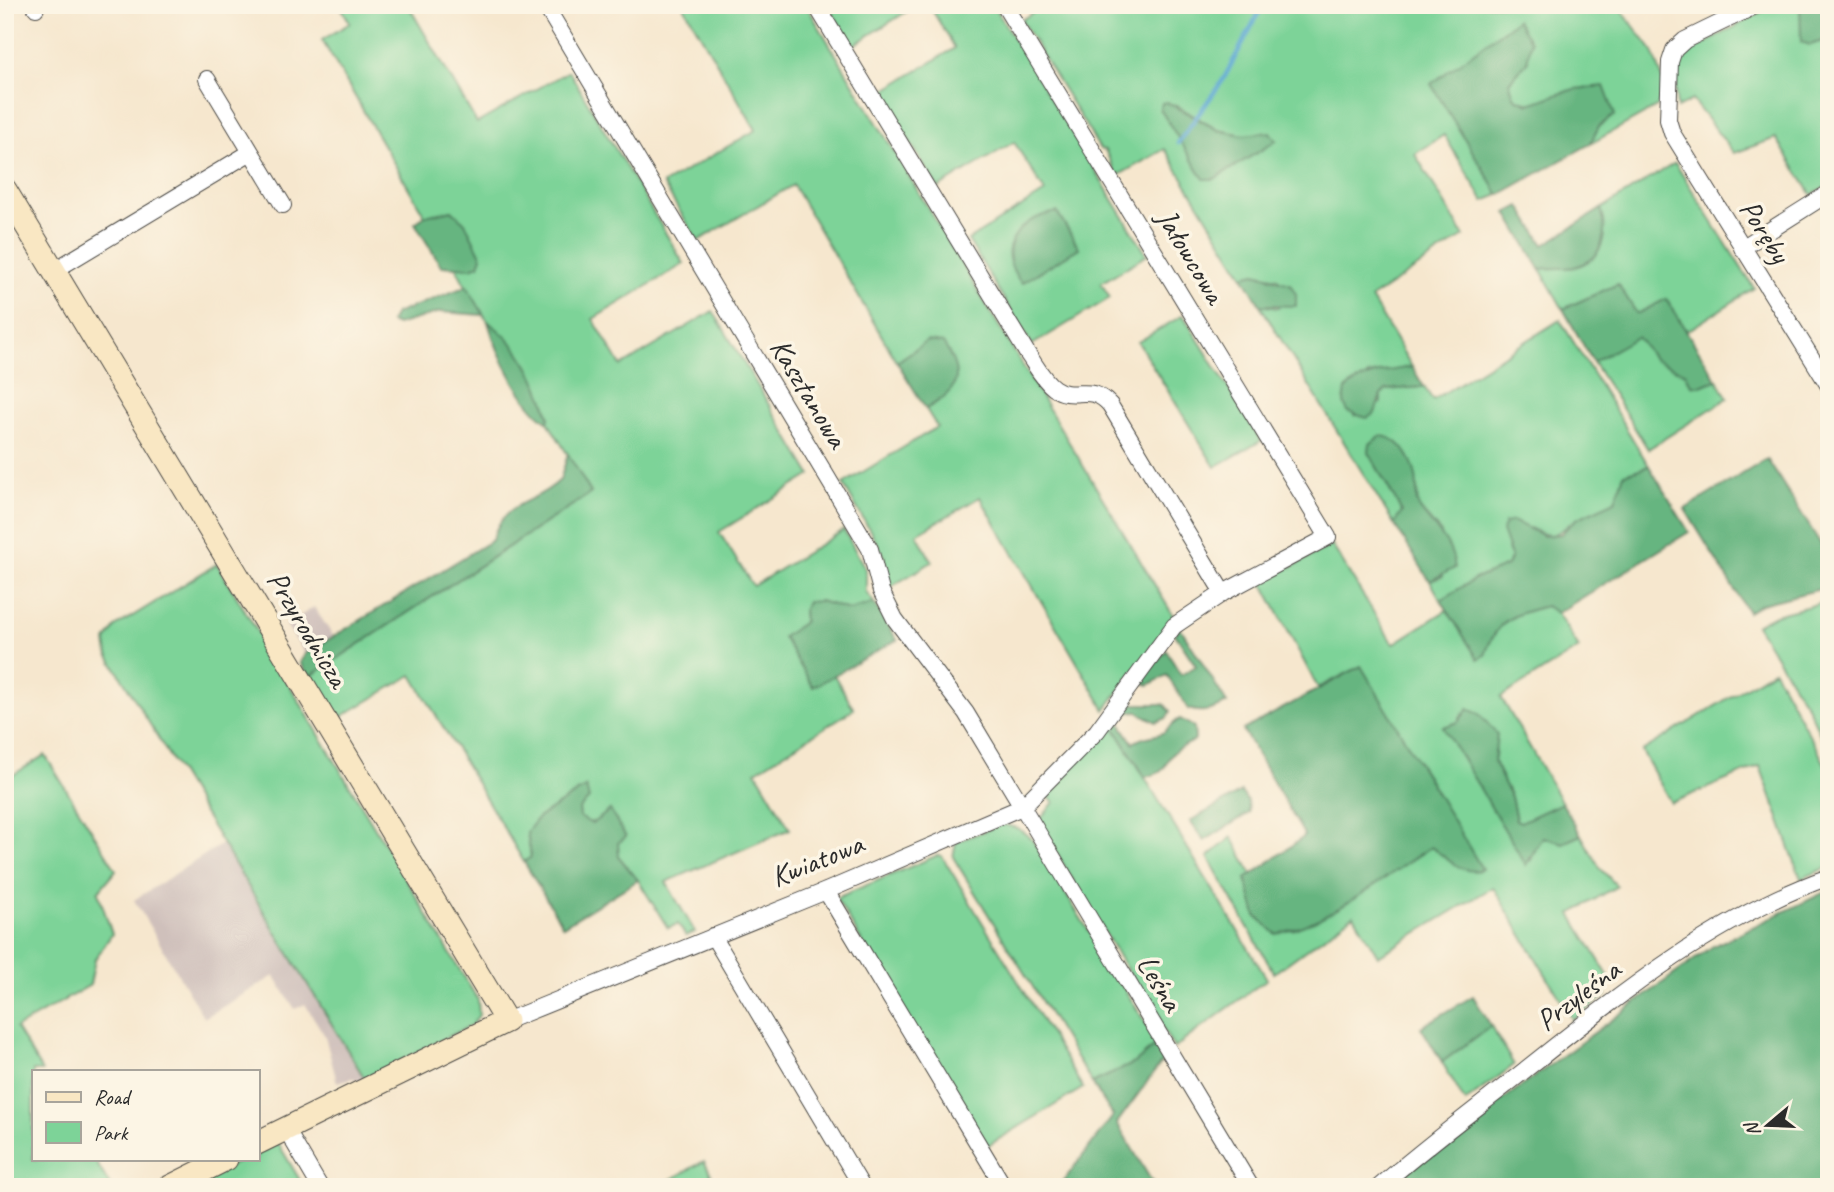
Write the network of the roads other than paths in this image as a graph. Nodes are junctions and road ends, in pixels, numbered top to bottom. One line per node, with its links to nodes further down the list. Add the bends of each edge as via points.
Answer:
1 (545, 5): 15 (street, Kasztanowa, via 870,549 881,591 895,619 966,713)
2 (816, 5): 14 (street, via 1027,353 1055,388 1066,393 1093,392 1110,405)
3 (1004, 5): 13 (street, Jałowcowa)
4 (1757, 5): 10 (street, Poręby, via 1685,40 1670,62 1668,120)
5 (207, 79): 6 (street)
6 (251, 152): 9 (street); 11 (street)
7 (5, 190): 11 (street, Przyrodnicza)
8 (1829, 192): 10 (street)
9 (283, 205)
10 (1742, 248): 12 (street, Poręby)
11 (55, 270): 19 (street, Przyrodnicza)
12 (1829, 386)
13 (1328, 537): 14 (street, Kwiatowa)
14 (1223, 593): 15 (street, Kwiatowa, via 1168,633 1097,731)
15 (1022, 807): 17 (street, Kwiatowa); 27 (street, Leśna)
16 (1829, 877): 28 (street, Przyleśna, via 1754,909 1695,942 1579,1027)
17 (826, 891): 18 (street, Kwiatowa); 26 (street)
18 (713, 936): 19 (street, Kwiatowa); 25 (street)
19 (506, 1021): 20 (street, Kwiatowa)
20 (286, 1129): 21 (street, Kwiatowa); 24 (street)
21 (259, 1142)
22 (224, 1160): 23 (street)
23 (170, 1187)
24 (320, 1187)
25 (862, 1187)
26 (1004, 1187)
27 (1251, 1187)
28 (1379, 1187)

